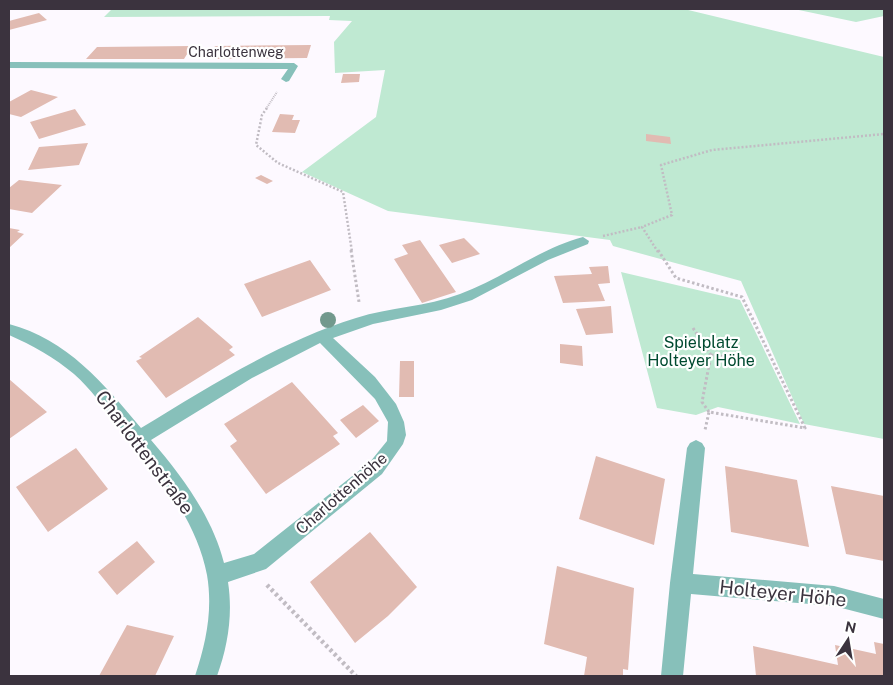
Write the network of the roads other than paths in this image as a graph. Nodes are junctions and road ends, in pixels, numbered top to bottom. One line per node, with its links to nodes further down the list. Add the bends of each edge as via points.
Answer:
1 (9, 65): 2 (street, Charlottenweg, via 294,66)
2 (286, 79)
3 (583, 241): 5 (street, via 466,297 428,310 362,321)
4 (9, 329): 6 (street, Charlottenstraße, via 55,353 81,372)
5 (322, 336): 6 (street, via 243,373); 8 (street, Charlottenhöhe, via 383,397 395,415 397,436 390,452 376,468 259,562)
6 (139, 438): 8 (street, Charlottenstraße, via 201,527)
7 (696, 448): 9 (street)
8 (217, 575): 11 (street, Charlottenstraße, via 219,625)
9 (680, 583): 10 (street, Holteyer Höhe, via 834,596); 12 (street)
10 (884, 609)
11 (206, 676)
12 (672, 676)

